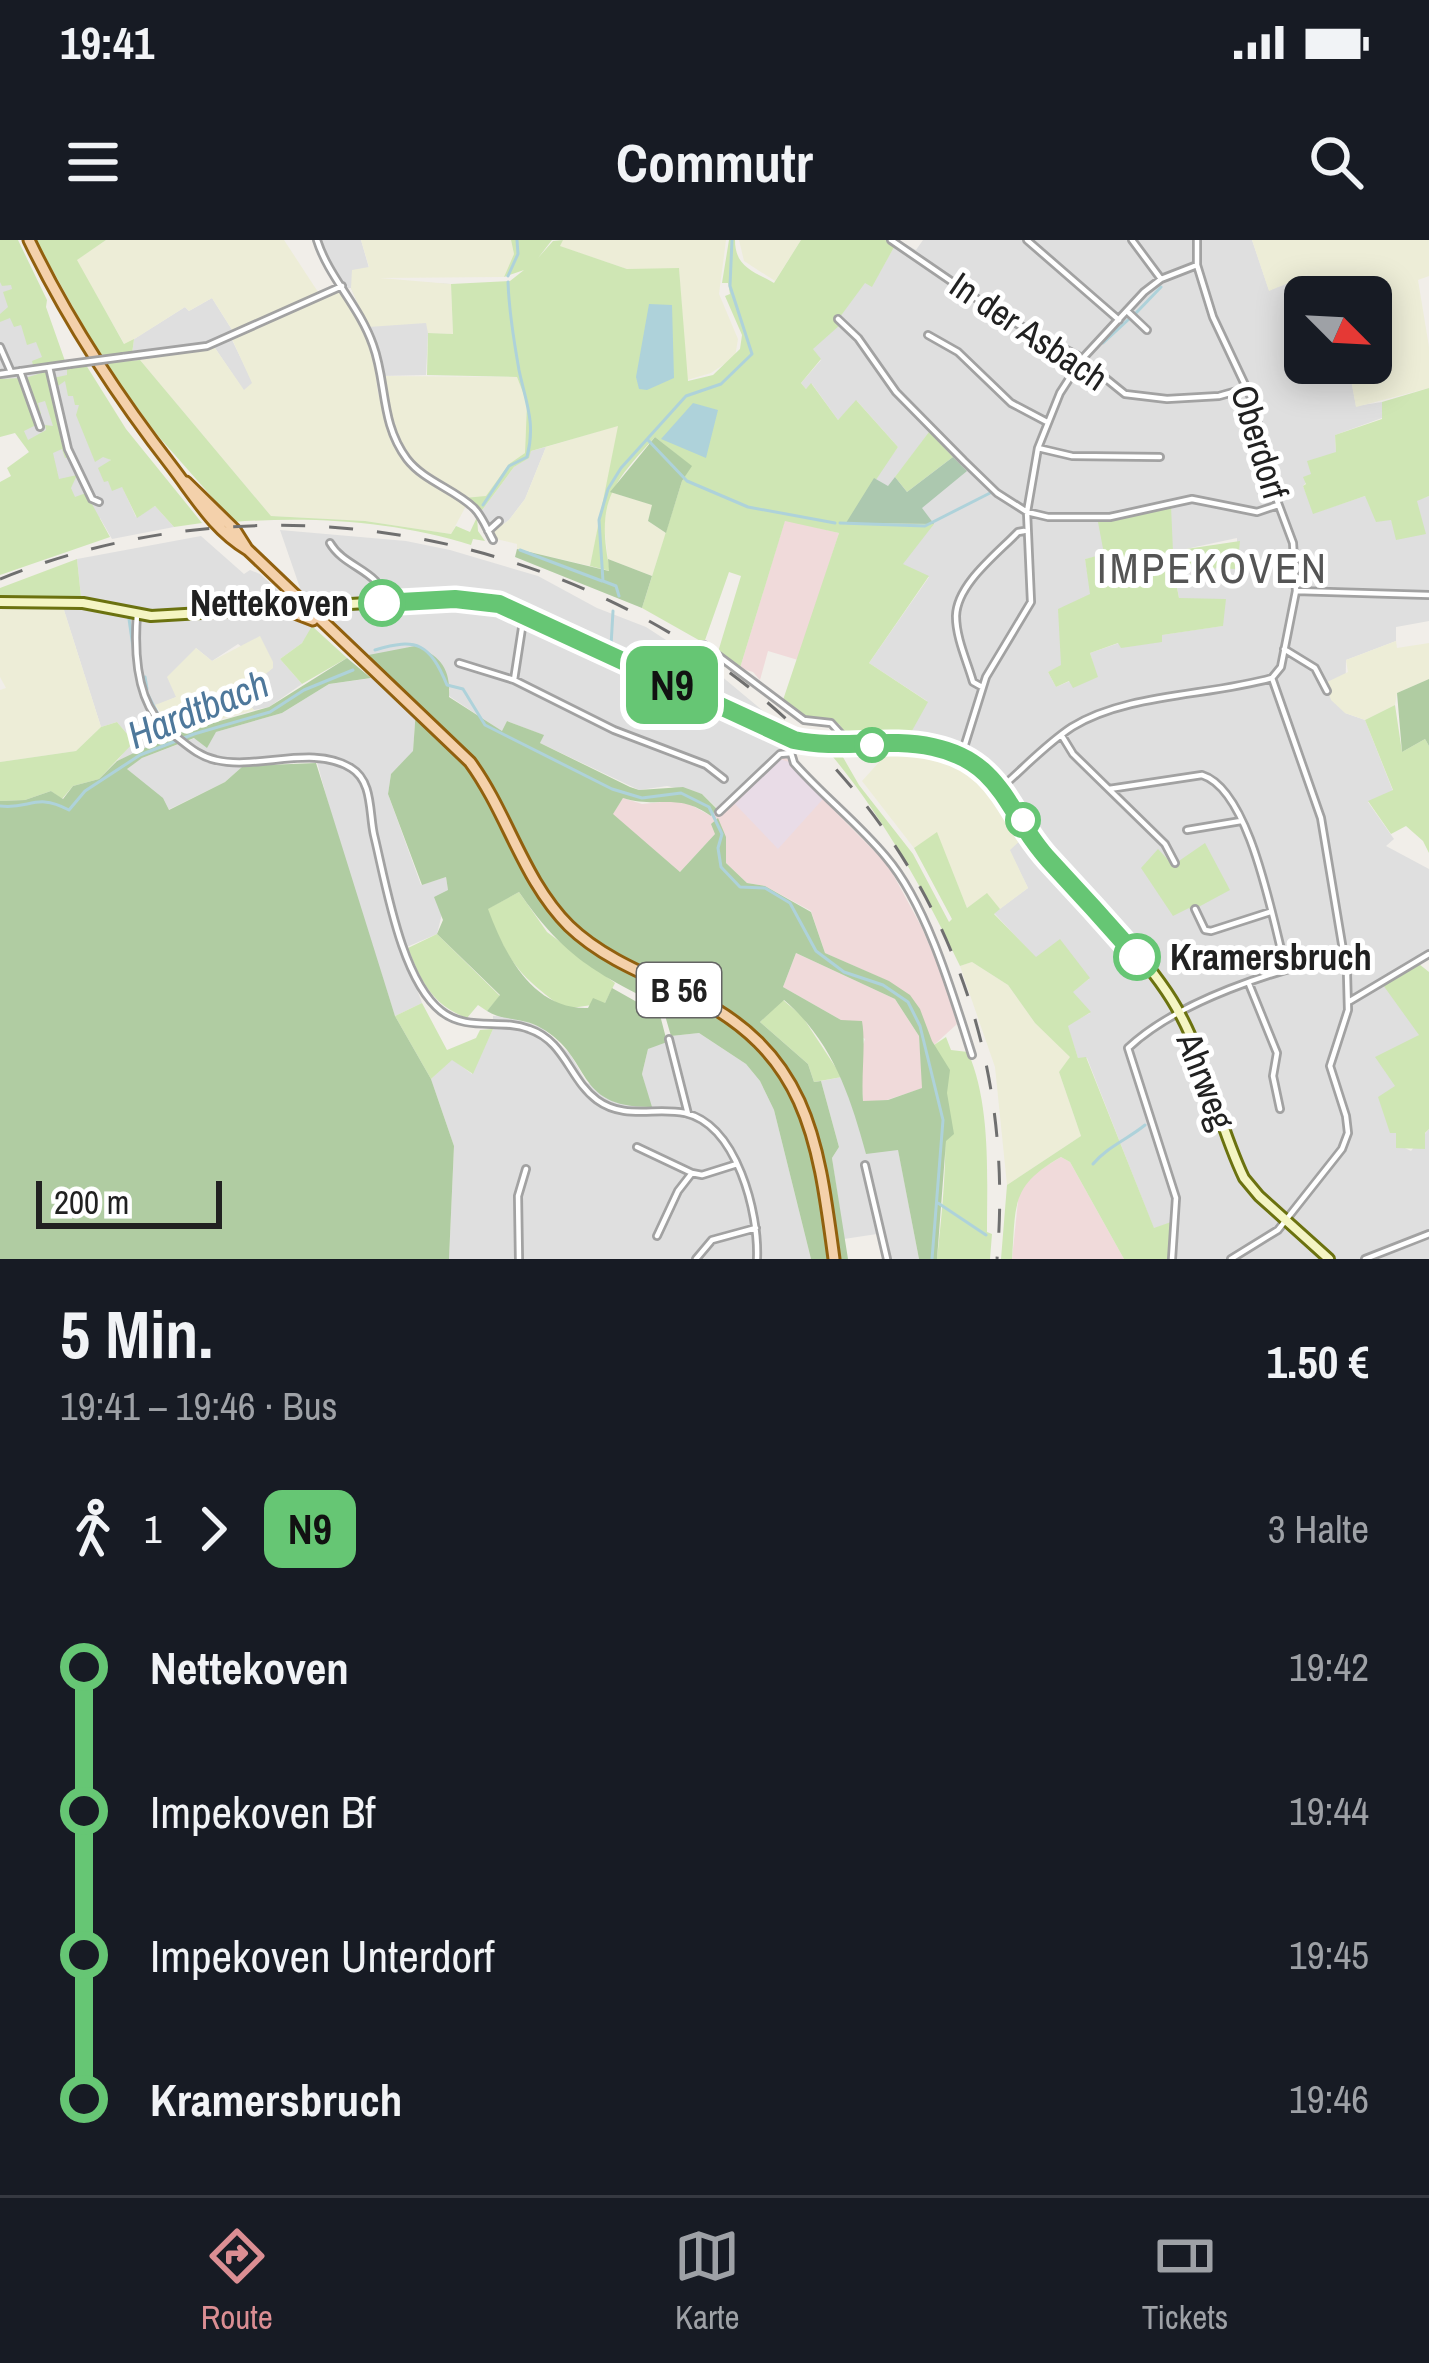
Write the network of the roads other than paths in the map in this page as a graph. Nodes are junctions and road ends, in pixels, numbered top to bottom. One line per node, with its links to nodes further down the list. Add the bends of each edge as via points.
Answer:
1 (29, 240): 35 (main road, B 56, via 107,382 212,520)
2 (317, 240): 9 (street)
3 (891, 240): 16 (street, In der Asbach)
4 (1027, 240): 12 (street)
5 (1132, 240): 8 (street)
6 (1197, 240): 7 (street, Oberdorf)
7 (1197, 265): 8 (street); 21 (street, Oberdorf)
8 (1161, 279): 10 (street)
9 (342, 286): 17 (street, bridge, via 207,346); 31 (street, via 373,344 399,447 415,468 474,508)
10 (1127, 311): 12 (street); 13 (street)
11 (838, 319): 28 (street, via 896,392 997,494)
12 (1119, 320): 16 (street)
13 (1147, 329)
14 (928, 335): 22 (street)
15 (0, 347): 19 (street)
16 (1082, 359): 21 (street, In der Asbach, via 1110,386 1147,400); 22 (street)
17 (50, 367): 18 (street); 26 (street, via 68,449)
18 (20, 371): 19 (street); 23 (street)
19 (10, 372): 20 (street)
20 (0, 374)
21 (1246, 389): 27 (street, Oberdorf)
22 (1047, 422): 24 (street)
23 (40, 428)
24 (1038, 448): 25 (street); 28 (street)
25 (1160, 457)
26 (99, 502)
27 (1278, 505): 28 (street, via 1257,512 1192,499 1110,518); 34 (street, Oberdorf, via 1293,543)
28 (1027, 512): 30 (street)
29 (499, 520): 31 (street)
30 (1027, 530): 50 (street, via 1031,602); 50 (street, via 975,577 958,605 973,682)
31 (488, 531): 32 (street)
32 (493, 540)
33 (330, 543): 38 (street, via 372,576)
34 (1296, 591): 36 (street); 46 (street, Oberdorf)
35 (293, 595): 40 (main road, B 56); 41 (main road)
36 (1429, 595)
37 (0, 602): 42 (street, Ahrweg, via 83,603)
38 (386, 603): 39 (street, Ahrweg); 43 (street, Ahrweg, via 477,600)
39 (332, 607): 40 (street, Ahrweg); 44 (street)
40 (308, 609): 41 (street, Ahrweg); 44 (main road, B 56)
41 (287, 610): 42 (street, Ahrweg); 44 (main road)
42 (137, 614): 75 (street, via 143,697 154,719 185,744 219,761 322,759 357,772 416,980 447,1019 534,1030 558,1048 592,1096 615,1109)
43 (524, 615): 49 (street); 53 (street, Ahrweg)
44 (325, 626): 88 (main road, B 56, via 470,761 533,880 569,926 614,959 730,1017 776,1059 806,1112)
45 (704, 645): 54 (street, via 804,720 831,723)
46 (1284, 649): 48 (street, Oberdorf); 51 (street, via 1315,668)
47 (459, 663): 49 (street)
48 (1272, 678): 52 (street, via 1105,714); 67 (street, via 1321,818)
49 (514, 680): 57 (street)
50 (982, 688): 56 (street)
51 (1327, 691)
52 (1062, 736): 58 (street); 59 (street)
53 (794, 740): 54 (street, Ahrweg); 55 (street)
54 (842, 745): 56 (street, Ahrweg, via 925,746)
55 (791, 753): 60 (street, via 780,754); 73 (street, via 888,859 946,974)
56 (961, 757): 58 (street, Ahrweg)
57 (724, 778)
58 (1001, 788): 71 (street, Ahrweg, via 1046,856)
59 (1109, 789): 61 (street, via 1205,776); 63 (street)
60 (719, 812)
61 (1241, 821): 62 (street); 65 (street, via 1254,842)
62 (1187, 830)
63 (1175, 863)
64 (1195, 909): 65 (street, via 1211,932)
65 (1270, 912): 68 (street)
66 (1429, 954): 70 (street)
67 (1343, 956): 68 (street); 70 (street)
68 (1286, 969): 69 (street)
69 (1249, 984): 71 (street); 74 (street, via 1277,1052 1279,1107)
70 (1350, 1001): 81 (street, via 1330,1066 1347,1138)
71 (1180, 1014): 81 (street, Ahrweg, via 1244,1178); 90 (street, via 1132,1043 1127,1055 1176,1198)
72 (669, 1040): 75 (street)
73 (972, 1055)
74 (1270, 1105)
75 (688, 1114): 77 (street, via 718,1132)
76 (637, 1147): 80 (street)
77 (737, 1164): 80 (street); 82 (street)
78 (866, 1165): 89 (street)
79 (526, 1169): 85 (street)
80 (692, 1173): 84 (street)
81 (1287, 1220): 91 (street); 92 (street, Ahrweg)
82 (756, 1228): 86 (street, via 712,1240); 87 (street)
83 (1429, 1234): 93 (street)
84 (657, 1236)
85 (519, 1259)
86 (697, 1259)
87 (758, 1259)
88 (833, 1259)
89 (887, 1259)
90 (1172, 1259)
91 (1232, 1259)
92 (1329, 1259)
93 (1365, 1259)

